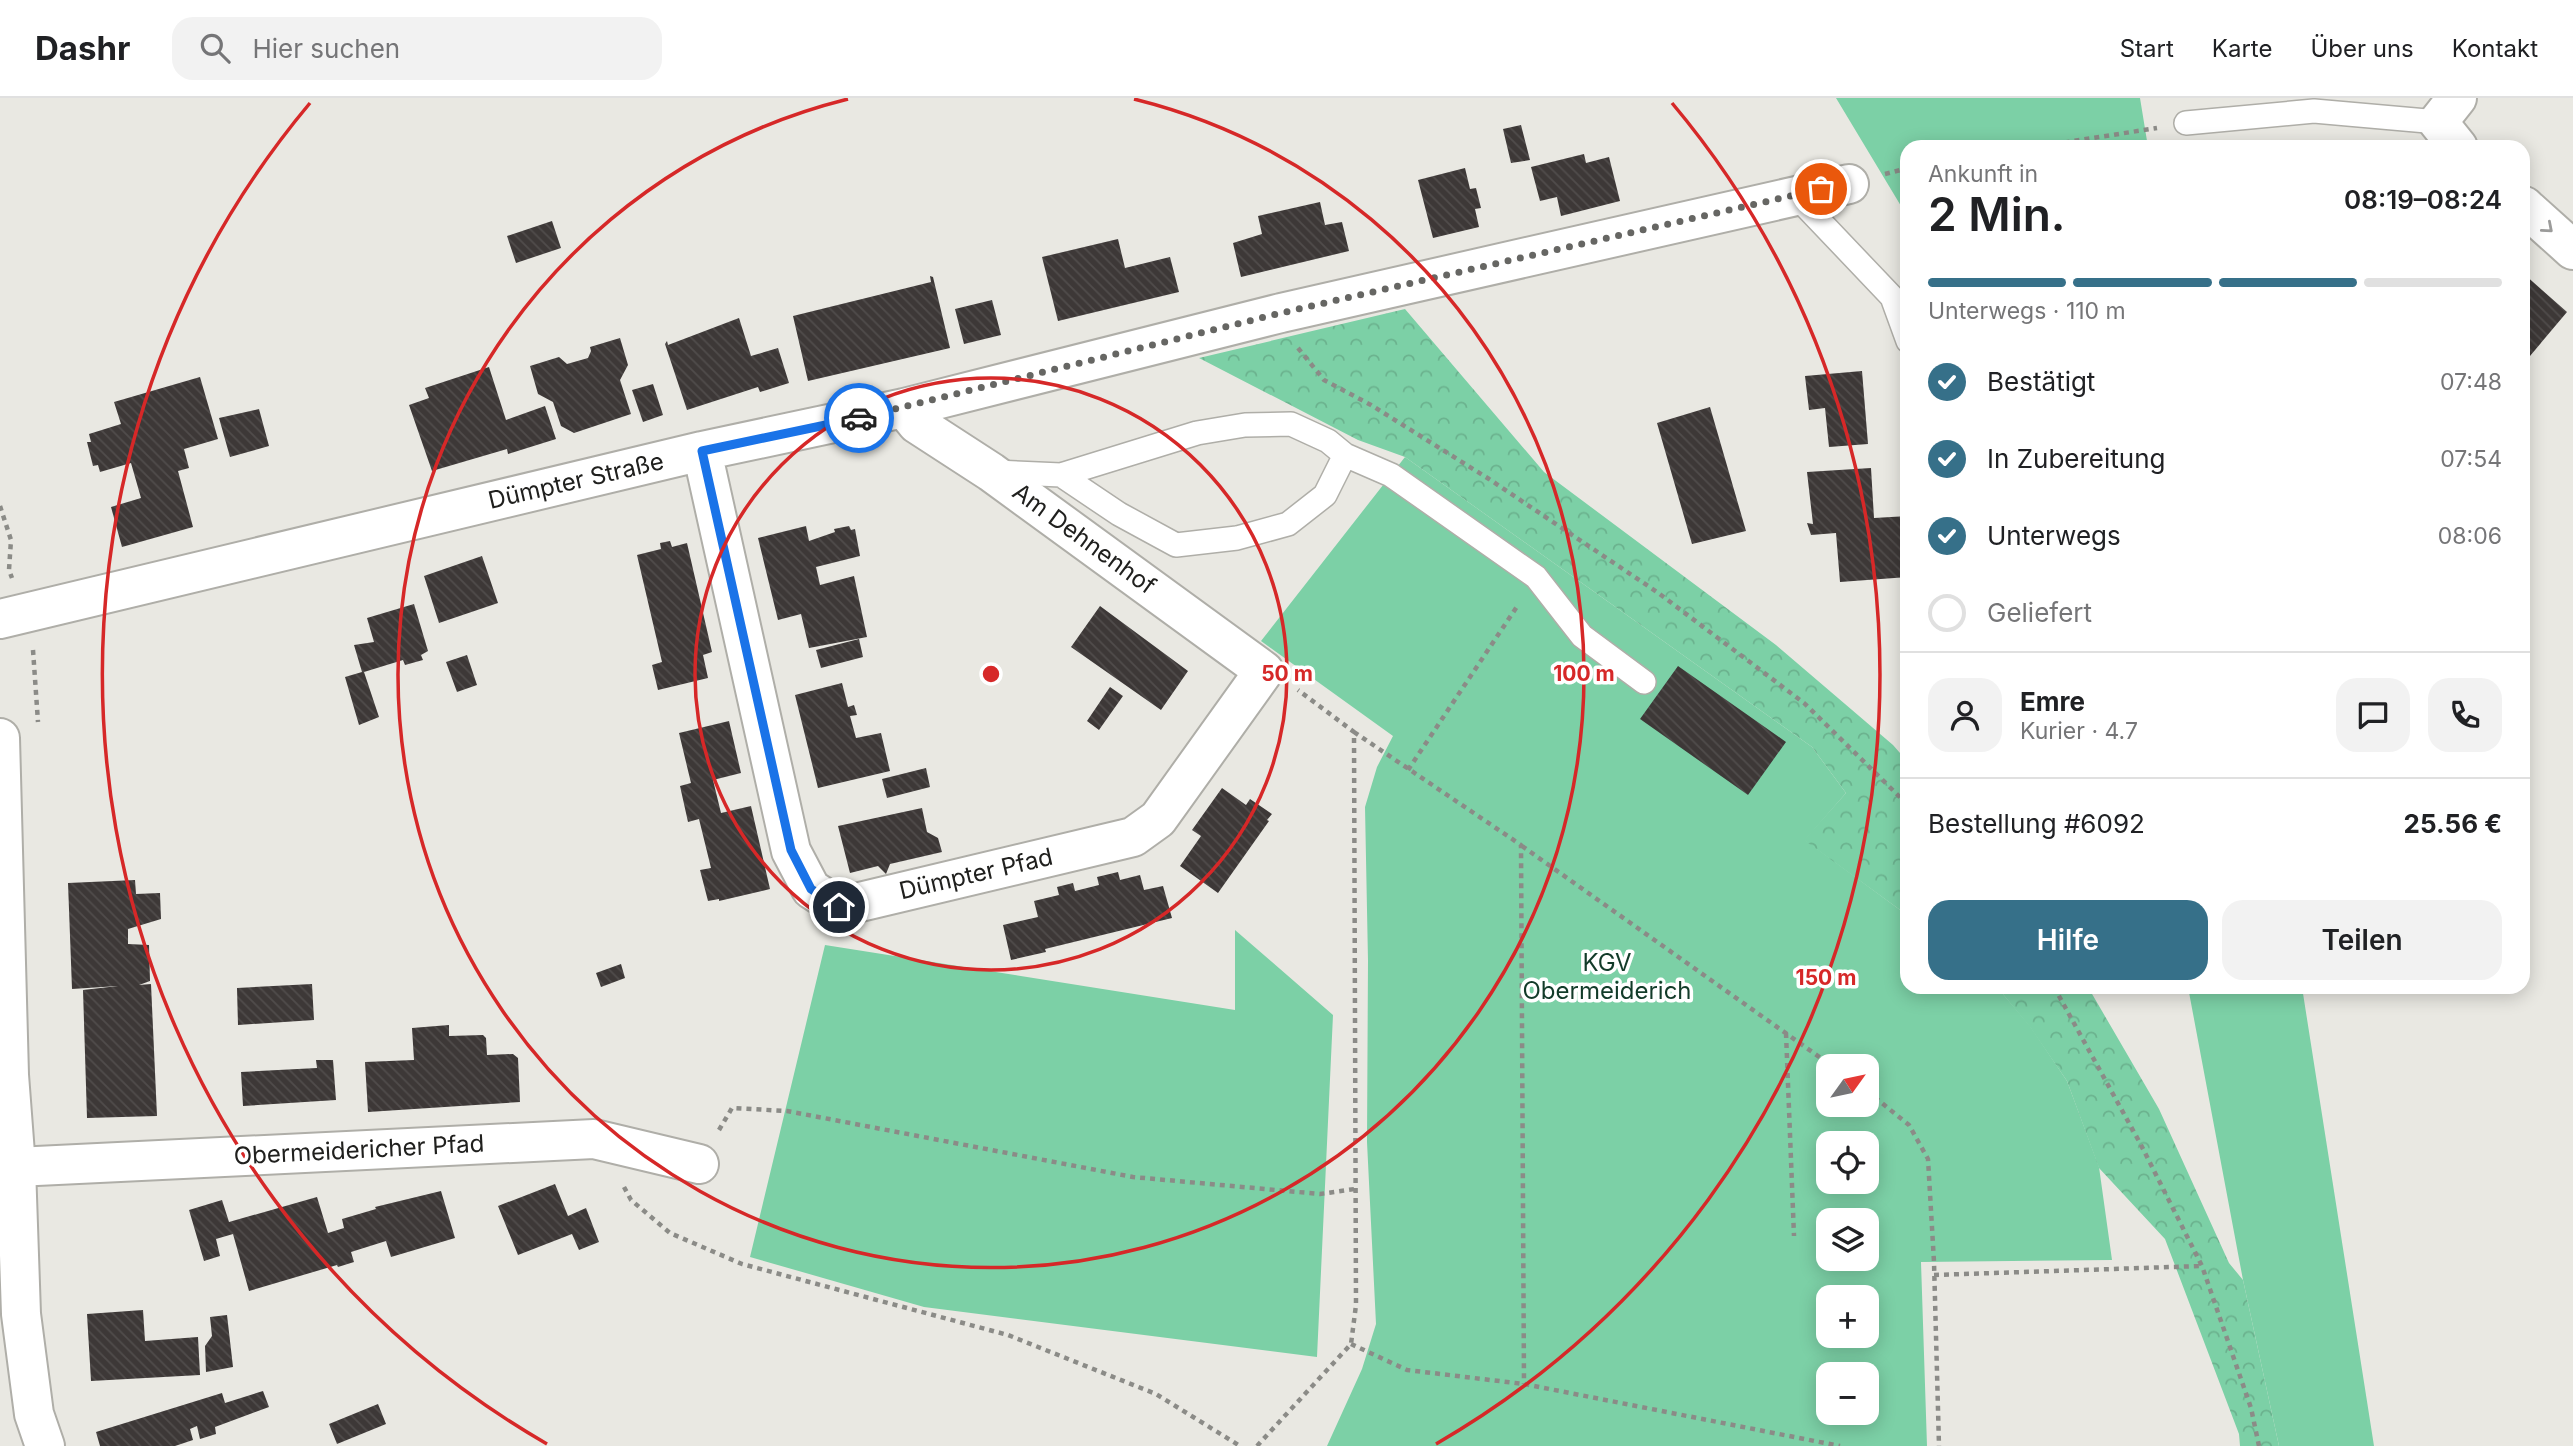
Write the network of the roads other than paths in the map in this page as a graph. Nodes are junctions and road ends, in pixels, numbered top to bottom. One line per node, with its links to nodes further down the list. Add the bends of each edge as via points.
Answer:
1 (2451, 122): 2 (lane, via 2314,111)
2 (2186, 123)
3 (1849, 184): 4 (street, Dümpter Straße)
4 (1794, 194): 7 (lane, via 1892,297); 8 (street, Dümpter Straße, via 1281,313)
5 (2530, 211): 6 (street, one-way to 6)
6 (2573, 250)
7 (1900, 319)
8 (904, 408): 9 (street, Dümpter Straße); 11 (street, Am Dehnenhof, via 917,424)
9 (702, 451): 13 (street, Dümpter Straße); 14 (street, Dümpter Pfad, via 791,850 811,889 839,907 1133,837 1157,818)
10 (1345, 455): 12 (lane, via 1328,441 1291,424 1245,425 1197,433); 12 (lane, via 1325,495 1288,524 1237,538 1176,545); 15 (lane, via 1391,475 1536,577 1582,636)
11 (991, 472): 12 (lane); 14 (street, Am Dehnenhof)
12 (1061, 475)
13 (0, 619)
14 (1264, 671)
15 (1644, 682)
16 (0, 738): 18 (street, via 9,1075)
17 (699, 1164): 18 (street, Obermeidericher Pfad, via 594,1139)
18 (16, 1167): 19 (street, via 21,1314 34,1414)
19 (45, 1446)

